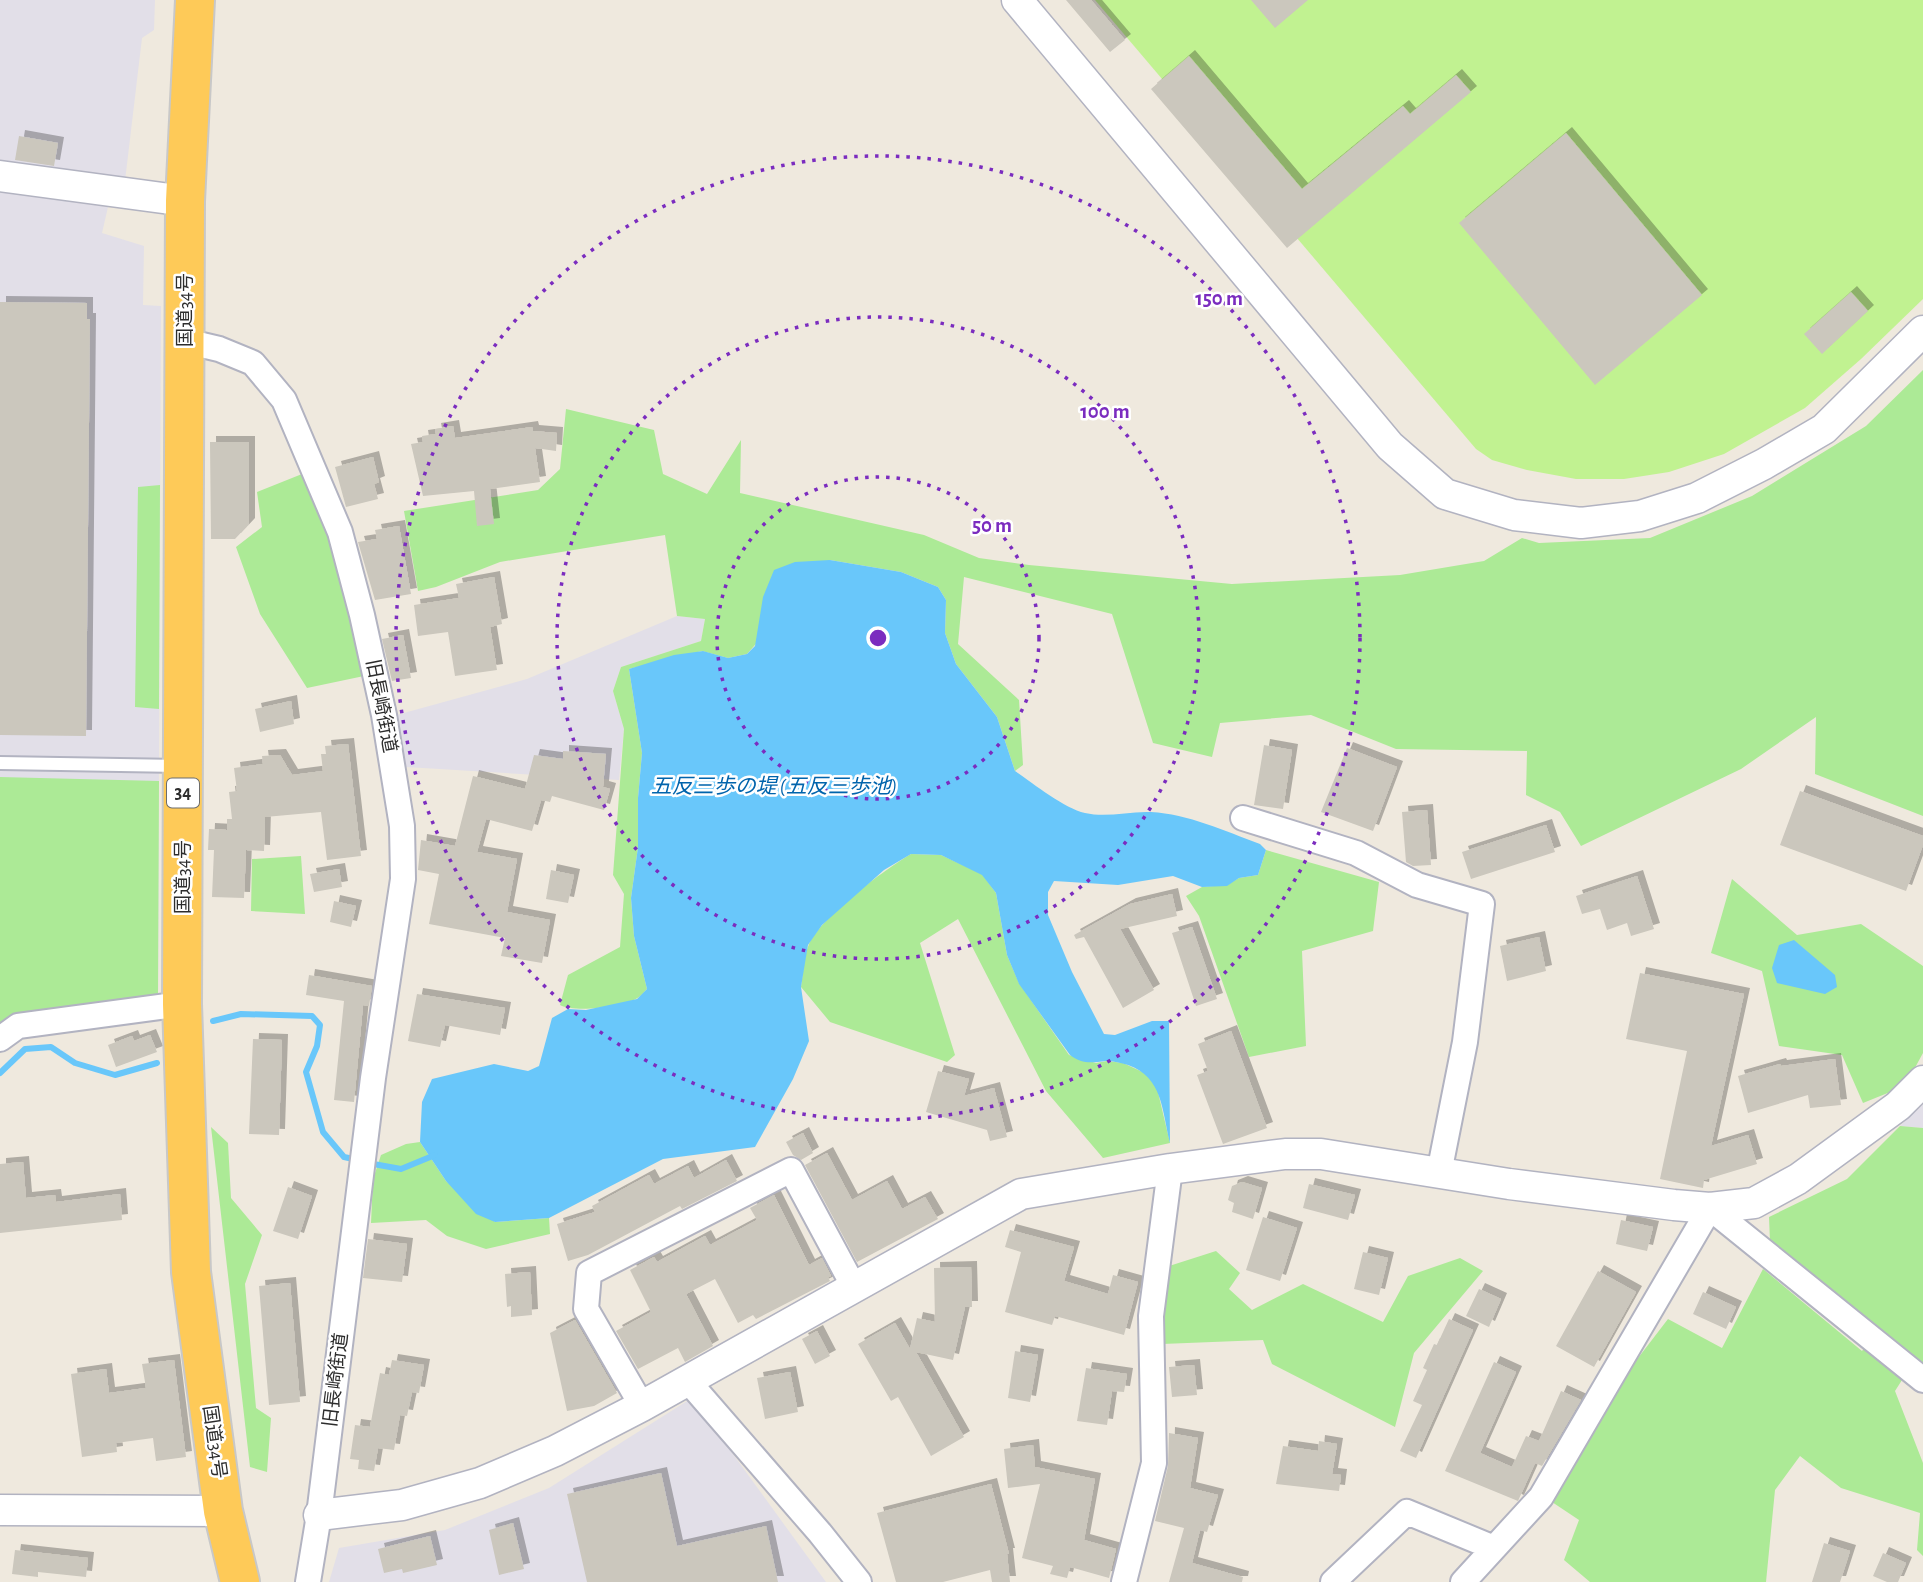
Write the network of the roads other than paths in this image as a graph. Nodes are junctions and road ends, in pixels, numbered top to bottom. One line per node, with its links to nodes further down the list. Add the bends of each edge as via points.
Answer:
1 (195, 0): 4 (highway, 国道34号 / 34)
2 (1017, 0): 5 (street, via 1390,446 1445,494 1514,516 1581,523 1640,516 1697,498 1825,429)
3 (0, 176): 4 (street)
4 (186, 201): 6 (highway, 国道34号 / 34)
5 (1923, 331)
6 (186, 341): 8 (highway, 国道34号 / 34); 22 (street, 旧長崎街道, via 253,363 284,400 340,532 384,715 402,826 403,879)
7 (0, 763): 8 (lane)
8 (184, 766): 10 (highway, 国道34号 / 34)
9 (1243, 818): 14 (street, via 1356,853 1417,885 1482,904 1465,1042)
10 (182, 1004): 11 (street, via 18,1026); 21 (highway, 国道34号 / 34, via 191,1272)
11 (0, 1039)
12 (1923, 1081): 15 (street, via 1898,1106 1798,1179 1754,1203)
13 (1170, 1169): 14 (street, via 1285,1154 1321,1154); 16 (street, via 1021,1194); 27 (street, via 1152,1316 1154,1463)
14 (1439, 1173): 15 (street)
15 (1710, 1208): 17 (street); 23 (street, via 1541,1497)
16 (854, 1287): 18 (street); 19 (street, via 791,1170 589,1273 586,1309)
17 (1923, 1380)
18 (688, 1381): 19 (street); 26 (street)
19 (642, 1406): 22 (street, via 480,1483 402,1505)
20 (0, 1510): 21 (street)
21 (223, 1511): 24 (highway, 国道34号 / 34)
22 (320, 1516): 25 (street, 旧長崎街道)
23 (1494, 1548): 28 (street, via 1407,1512); 29 (street)
24 (240, 1582)
25 (308, 1582)
26 (859, 1582)
27 (1124, 1582)
28 (1333, 1582)
29 (1463, 1582)

